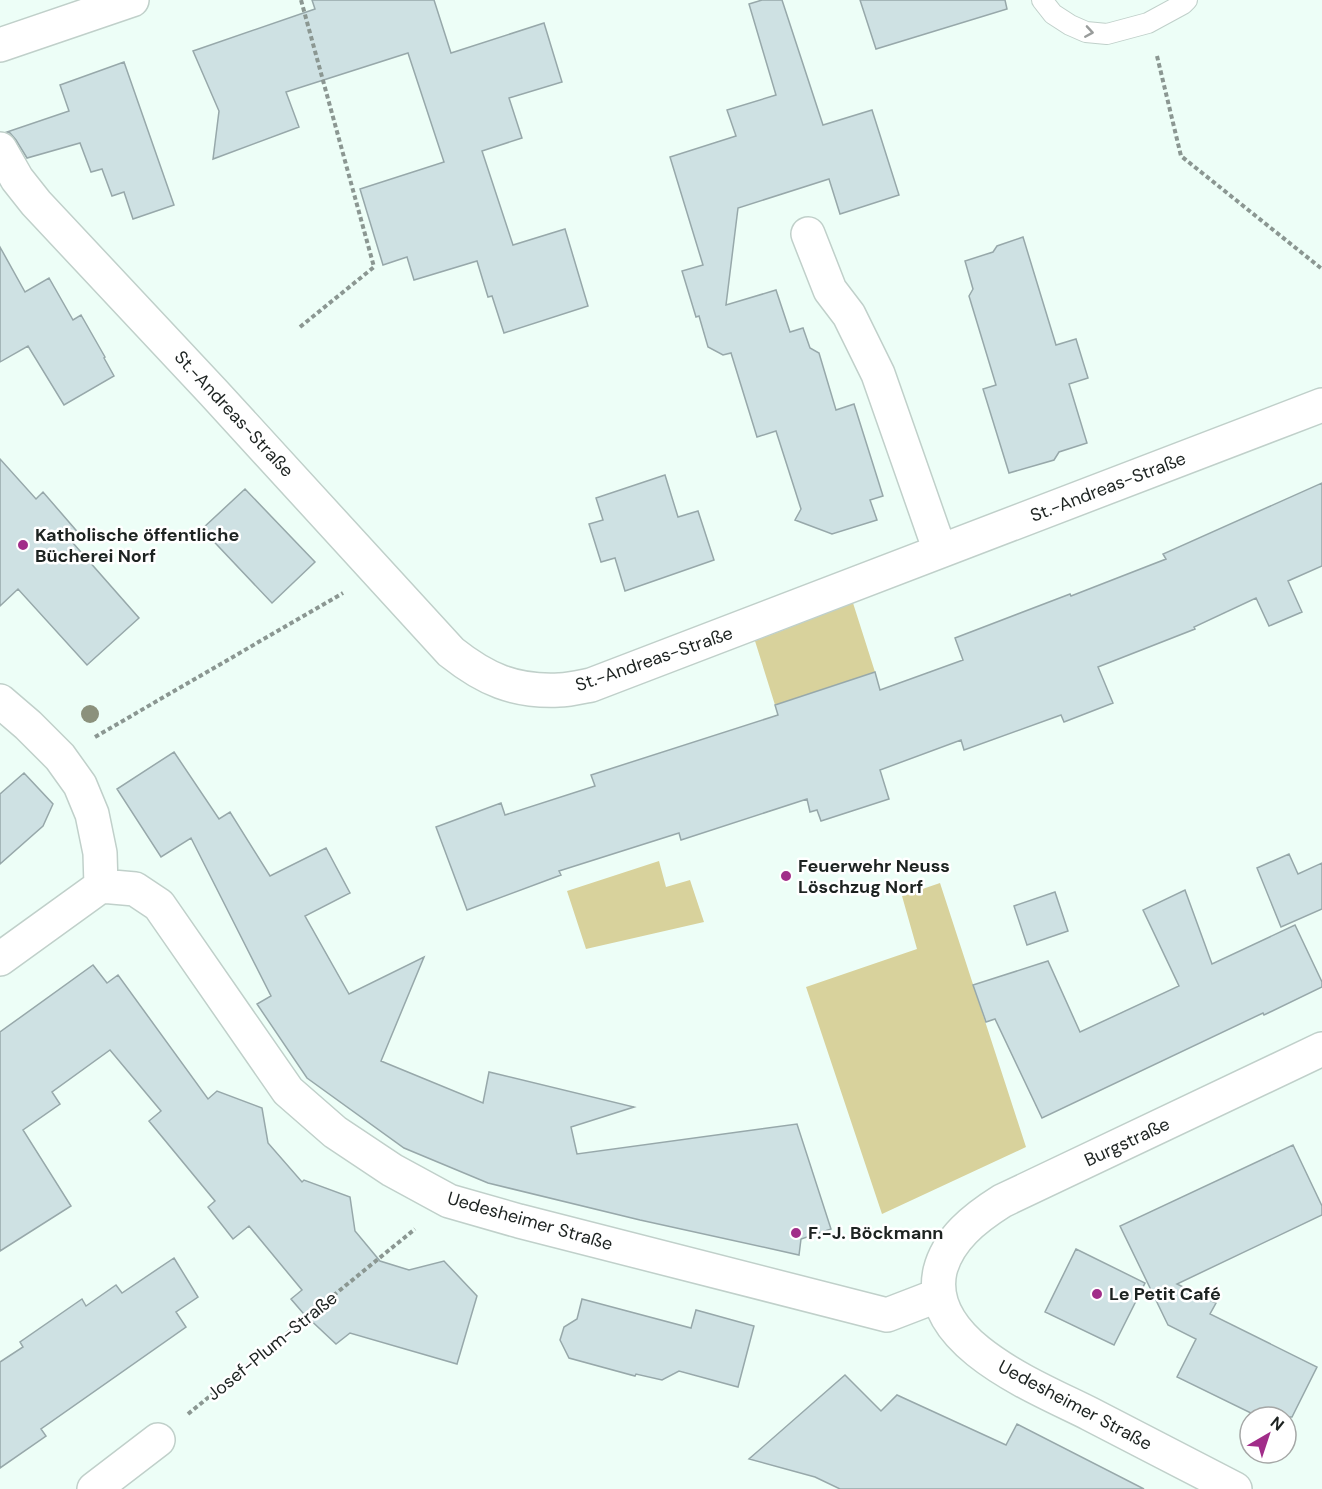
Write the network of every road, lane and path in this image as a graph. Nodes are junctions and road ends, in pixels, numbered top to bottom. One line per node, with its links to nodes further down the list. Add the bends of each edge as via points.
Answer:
1 (132, 0): 6 (street)
2 (301, 0): 10 (path, via 375,267)
3 (1042, 0): 5 (lane, one-way to 5, via 1053,14 1086,33 1107,34)
4 (1187, 0): 5 (lane)
5 (1148, 23): 9 (path, via 1181,156)
6 (0, 45)
7 (0, 149): 13 (street, St.-Andreas-Straße, via 16,179 36,202)
8 (808, 234): 12 (street, via 830,290 849,315 878,374)
9 (1322, 269)
10 (300, 327)
11 (1322, 405): 12 (street, St.-Andreas-Straße)
12 (940, 551): 13 (street, St.-Andreas-Straße, via 591,685 560,690 511,686 471,668 451,652)
13 (380, 572): 15 (path)
14 (0, 701): 15 (street)
15 (60, 757): 16 (street, via 80,785 92,814 100,853)
16 (100, 886): 17 (street); 19 (street, Uedesheimer Straße, via 135,890 159,905 288,1091 334,1132)
17 (0, 959)
18 (1322, 1049): 20 (street, Burgstraße, via 1002,1201 960,1234 946,1254 939,1275)
19 (448, 1201): 20 (street, Uedesheimer Straße, via 887,1315); 21 (path, Josef-Plum-Straße)
20 (939, 1295): 23 (street, Uedesheimer Straße, via 943,1310 958,1332 1000,1367)
21 (158, 1440): 22 (street)
22 (94, 1489)
23 (1235, 1489)

